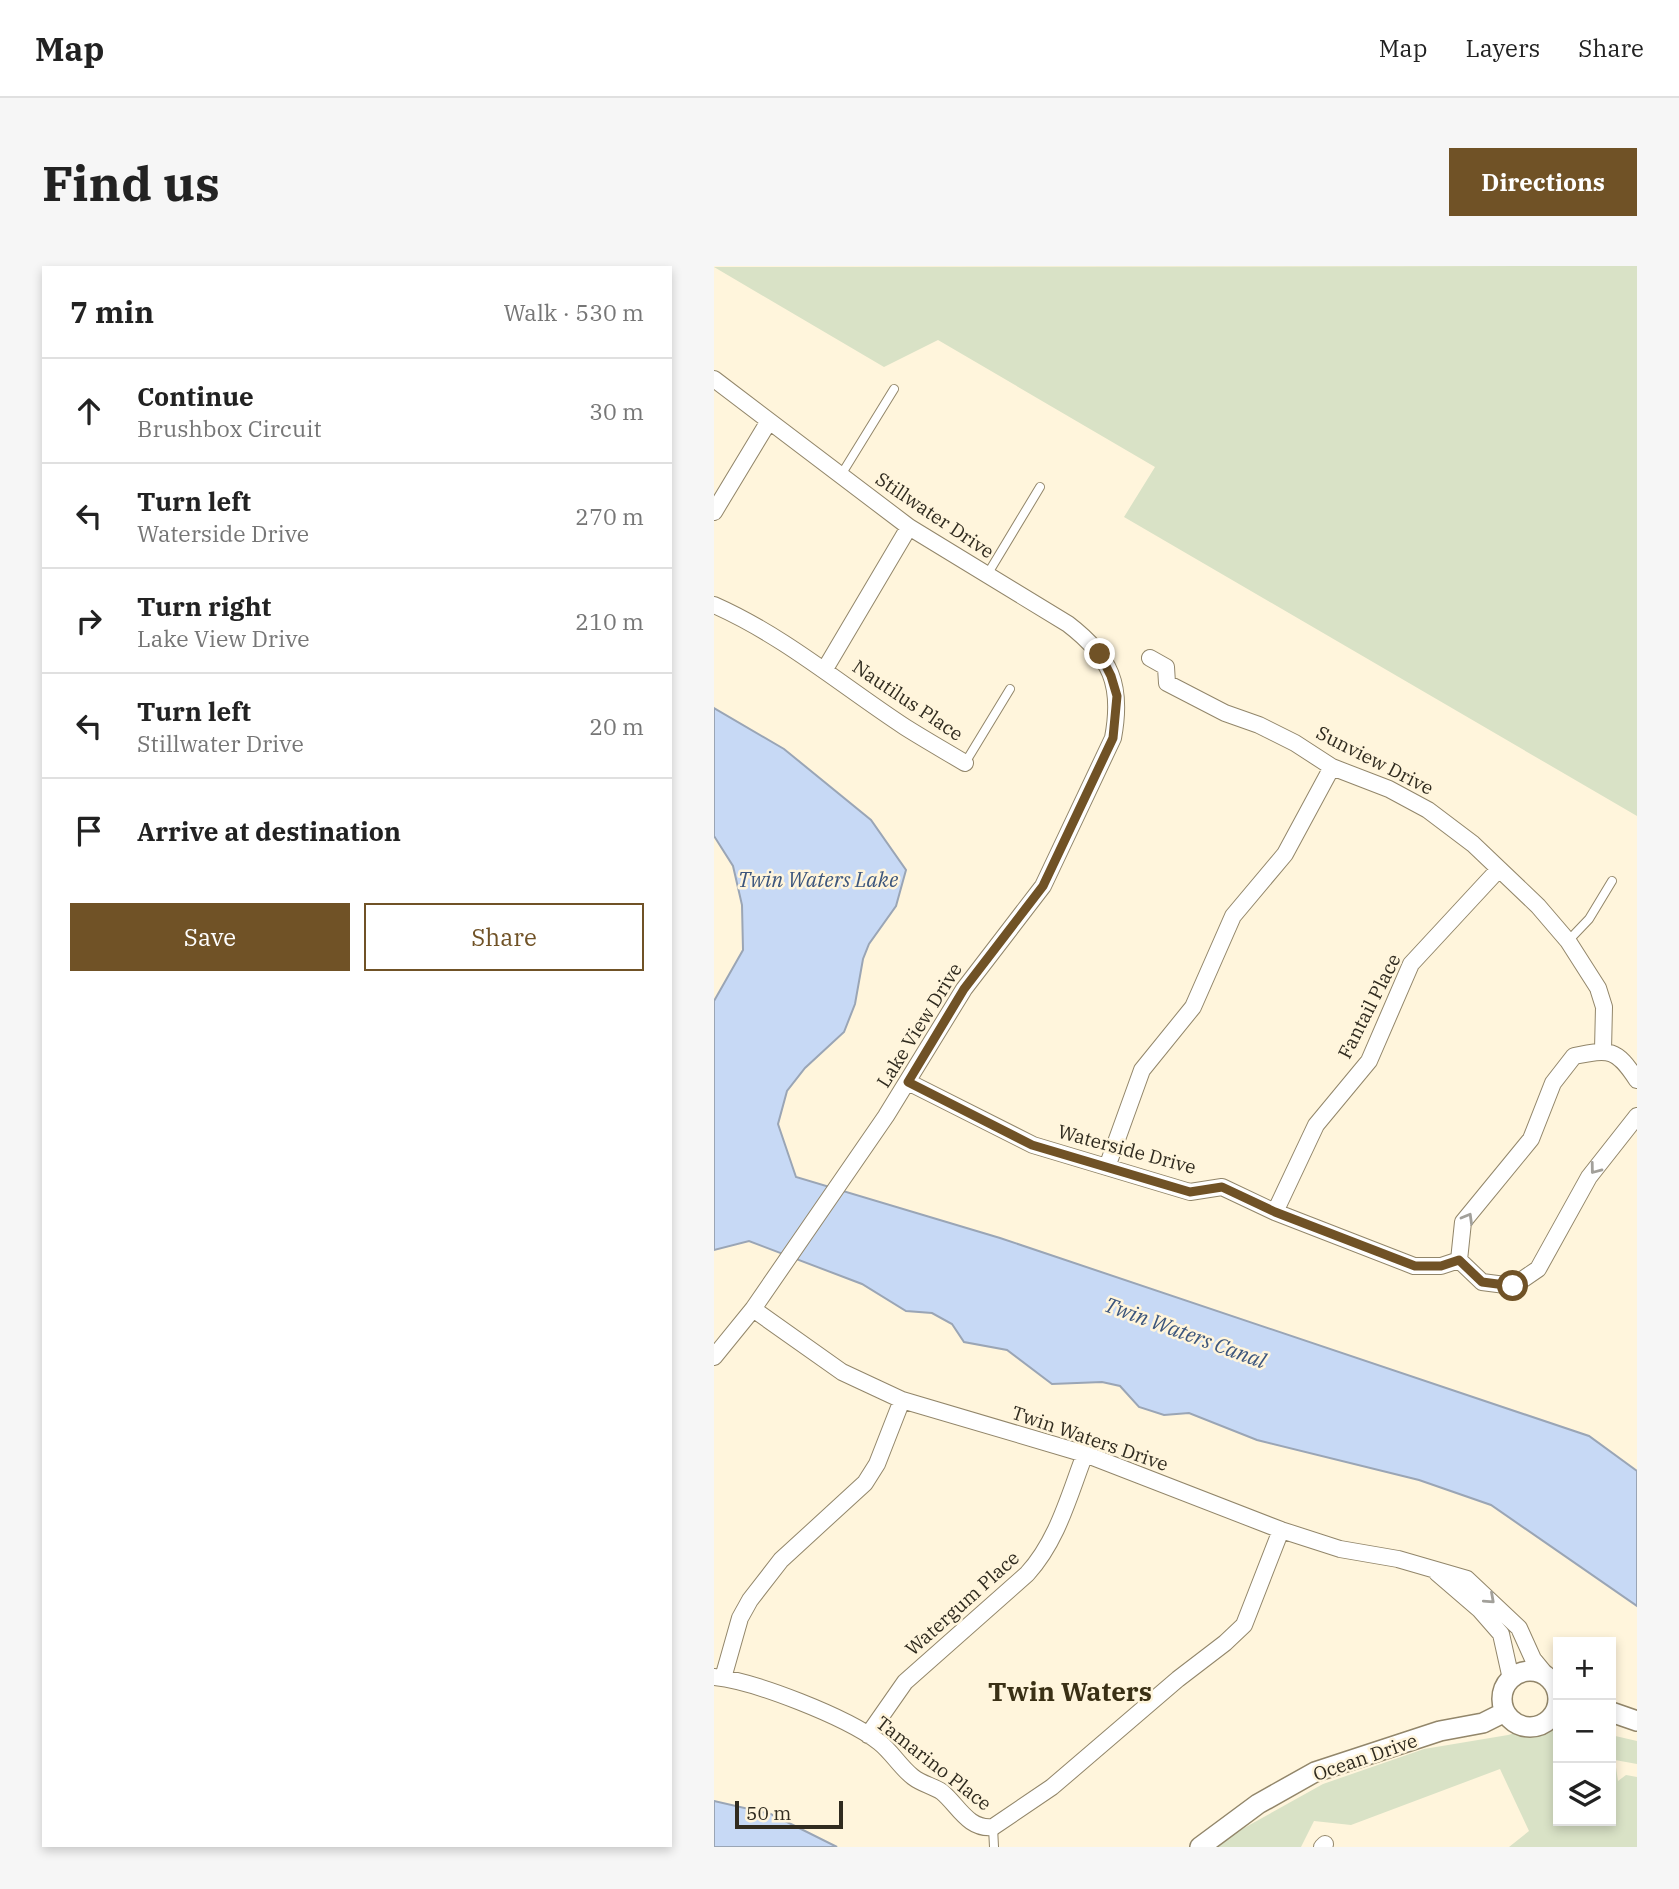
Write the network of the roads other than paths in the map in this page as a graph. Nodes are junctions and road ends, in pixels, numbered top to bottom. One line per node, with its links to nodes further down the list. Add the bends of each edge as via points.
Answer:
1 (714, 379): 3 (street, Stillwater Drive)
2 (894, 389): 4 (lane)
3 (769, 421): 4 (street, Stillwater Drive); 6 (street)
4 (841, 475): 7 (street, Stillwater Drive)
5 (1040, 487): 8 (lane)
6 (714, 512)
7 (909, 527): 8 (street, Stillwater Drive); 11 (street, Nautilus Place)
8 (986, 575): 13 (street, Stillwater Drive, via 1087,639 1106,665)
9 (714, 605): 11 (street, Nautilus Place, via 748,620)
10 (1150, 658): 15 (street, Sunview Drive, via 1166,667 1167,683 1295,743)
11 (825, 669): 14 (street, Nautilus Place, via 905,727)
12 (1010, 689): 14 (lane, Nautilus Place)
13 (1117, 696): 21 (street, Lake View Drive, via 1113,738 1043,886 964,989)
14 (965, 763)
15 (1332, 767): 16 (street, Sunview Drive, via 1428,810); 23 (street, via 1285,854 1233,916 1193,1007 1142,1069)
16 (1499, 869): 18 (street, Sunview Drive); 24 (street, Fantail Place, via 1411,964 1369,1061 1316,1125)
17 (1612, 881): 18 (lane)
18 (1568, 941): 19 (street, Sunview Drive, via 1598,988 1604,1007)
19 (1603, 1051): 20 (street, via 1624,1060); 25 (street, one-way to 19, via 1462,1222 1531,1139 1553,1083 1574,1056)
20 (1637, 1080)
21 (908, 1082): 23 (street, Waterside Drive, via 1032,1145); 26 (street, Lake View Drive)
22 (1637, 1115): 25 (street, one-way to 25, via 1589,1177 1538,1269 1513,1286 1482,1282)
23 (1107, 1167): 24 (street, Waterside Drive, via 1190,1192 1222,1187)
24 (1275, 1212): 25 (street, Waterside Drive, via 1415,1266 1441,1266)
25 (1459, 1260)
26 (753, 1309): 27 (street, Lake View Drive); 28 (street, Twin Waters Drive, via 842,1372)
27 (714, 1357)
28 (902, 1400): 29 (street, Twin Waters Drive); 33 (street, via 877,1464 864,1483 781,1560 750,1601)
29 (1085, 1454): 30 (street, Twin Waters Drive); 40 (street, Watergum Place, via 1040,1560 905,1682)
30 (1281, 1530): 31 (street, Twin Waters Drive, via 1340,1549); 41 (street, via 1244,1625 1052,1787)
31 (1431, 1567): 32 (street, Twin Waters Drive, one-way to 32, via 1467,1578 1492,1600 1519,1628 1533,1659); 34 (street, via 1501,1634)
32 (1547, 1676): 34 (street, via 1528,1671); 35 (street)
33 (718, 1678): 40 (street, Tamarino Place, via 796,1701)
34 (1511, 1679): 37 (street, via 1503,1694)
35 (1553, 1683)
36 (1558, 1700): 37 (street, via 1550,1719 1535,1727 1517,1724)
37 (1505, 1712): 43 (street, Ocean Drive, via 1483,1723 1440,1731 1315,1772 1258,1804)
38 (1616, 1714): 39 (street)
39 (1637, 1721)
40 (868, 1735): 41 (street, Tamarino Place, via 913,1777 943,1793 961,1815 984,1828)
41 (993, 1827): 42 (lane, Tamarino Place)
42 (994, 1847)
43 (1200, 1847)

